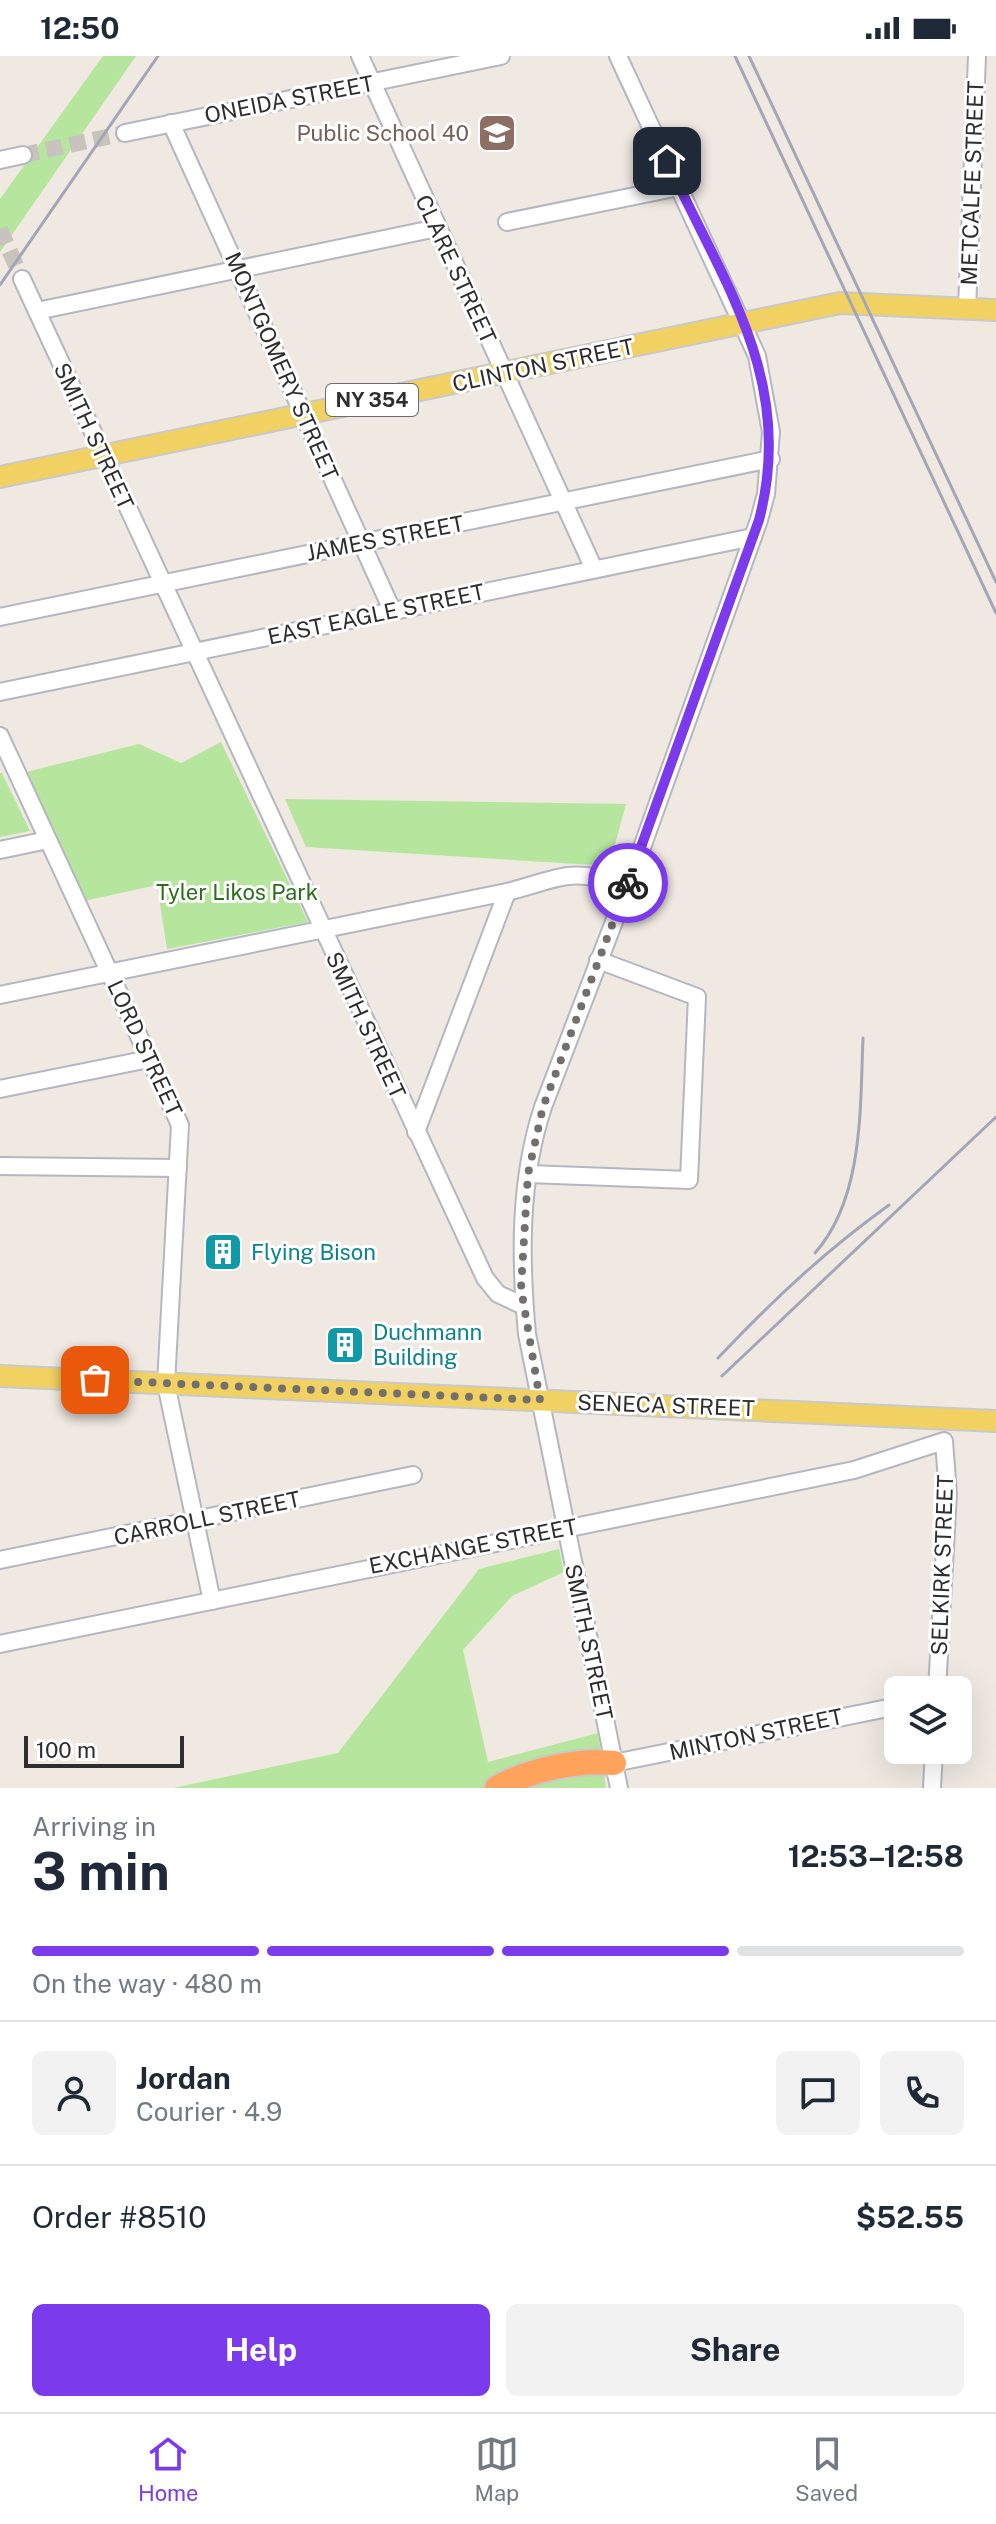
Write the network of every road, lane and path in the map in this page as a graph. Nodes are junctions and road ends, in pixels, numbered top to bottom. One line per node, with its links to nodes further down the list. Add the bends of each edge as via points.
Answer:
1 (360, 56): 5 (street, CLARE STREET)
2 (501, 56): 5 (street, ONEIDA STREET)
3 (618, 56): 10 (street)
4 (977, 56): 15 (street, METCALFE STREET)
5 (371, 82): 6 (street, ONEIDA STREET); 12 (street, CLARE STREET)
6 (171, 123): 7 (street, ONEIDA STREET); 13 (street, MONTGOMERY STREET)
7 (125, 133)
8 (23, 155): 9 (street)
9 (0, 160)
10 (679, 187): 11 (street); 18 (street)
11 (507, 222)
12 (437, 228): 13 (street); 19 (street, CLARE STREET)
13 (237, 268): 17 (street); 20 (street, MONTGOMERY STREET)
14 (22, 279): 17 (street, SMITH STREET)
15 (967, 309): 16 (main road, CLINTON STREET / NY 354); 18 (main road, CLINTON STREET / NY 354, via 840,303)
16 (996, 310)
17 (37, 311): 21 (street, SMITH STREET)
18 (743, 324): 19 (main road, CLINTON STREET / NY 354); 22 (street, via 764,381)
19 (504, 373): 20 (main road, CLINTON STREET / NY 354); 24 (street, CLARE STREET)
20 (303, 414): 21 (main road, CLINTON STREET / NY 354); 26 (street, MONTGOMERY STREET)
21 (103, 456): 23 (main road, CLINTON STREET / NY 354); 28 (street, SMITH STREET)
22 (771, 459): 24 (street, JAMES STREET); 25 (street)
23 (0, 477)
24 (563, 502): 26 (street, JAMES STREET); 27 (street, CLARE STREET)
25 (753, 537): 27 (street, EAST EAGLE STREET); 36 (street)
26 (362, 543): 28 (street, JAMES STREET); 29 (street, MONTGOMERY STREET)
27 (594, 569): 29 (street, EAST EAGLE STREET)
28 (162, 584): 30 (street, JAMES STREET); 31 (street, SMITH STREET)
29 (392, 610): 31 (street, EAST EAGLE STREET)
30 (0, 617)
31 (193, 652): 32 (street, EAST EAGLE STREET); 38 (street, SMITH STREET)
32 (0, 692)
33 (0, 736): 34 (street, LORD STREET)
34 (48, 840): 35 (street); 40 (street, LORD STREET)
35 (0, 850)
36 (627, 884): 37 (street, via 577,873); 39 (street)
37 (507, 892): 38 (street); 44 (street)
38 (322, 931): 40 (street); 44 (street, SMITH STREET)
39 (598, 960): 47 (street, via 536,1128); 47 (street, via 697,997 689,1180)
40 (110, 971): 41 (street); 42 (street, LORD STREET)
41 (0, 995)
42 (149, 1059): 43 (street); 46 (street, LORD STREET, via 180,1125)
43 (0, 1089)
44 (416, 1132): 48 (street, SMITH STREET, via 492,1289)
45 (0, 1166): 46 (street)
46 (178, 1168): 50 (street, LORD STREET)
47 (528, 1174): 48 (street, via 522,1231)
48 (524, 1306): 51 (street, SMITH STREET)
49 (0, 1376): 50 (main road, SENECA STREET)
50 (166, 1384): 51 (main road, SENECA STREET); 55 (street, LORD STREET)
51 (540, 1400): 52 (main road, SENECA STREET); 56 (street, SMITH STREET)
52 (996, 1421)
53 (944, 1441): 56 (street, EXCHANGE STREET, via 854,1470); 60 (street, SELKIRK STREET, via 948,1494)
54 (413, 1475): 55 (street, CARROLL STREET)
55 (196, 1522): 57 (street, CARROLL STREET); 58 (street, LORD STREET)
56 (565, 1528): 58 (street, EXCHANGE STREET); 62 (street, SMITH STREET)
57 (0, 1560)
58 (212, 1601): 59 (street, EXCHANGE STREET)
59 (0, 1644)
60 (938, 1676)
61 (884, 1709): 62 (street, MINTON STREET)
62 (614, 1763): 64 (highway, via 597,1761 536,1773); 65 (highway, via 600,1773); 66 (street, SMITH STREET)
63 (933, 1764): 67 (street)
64 (497, 1788)
65 (524, 1788)
66 (619, 1788)
67 (932, 1788)

